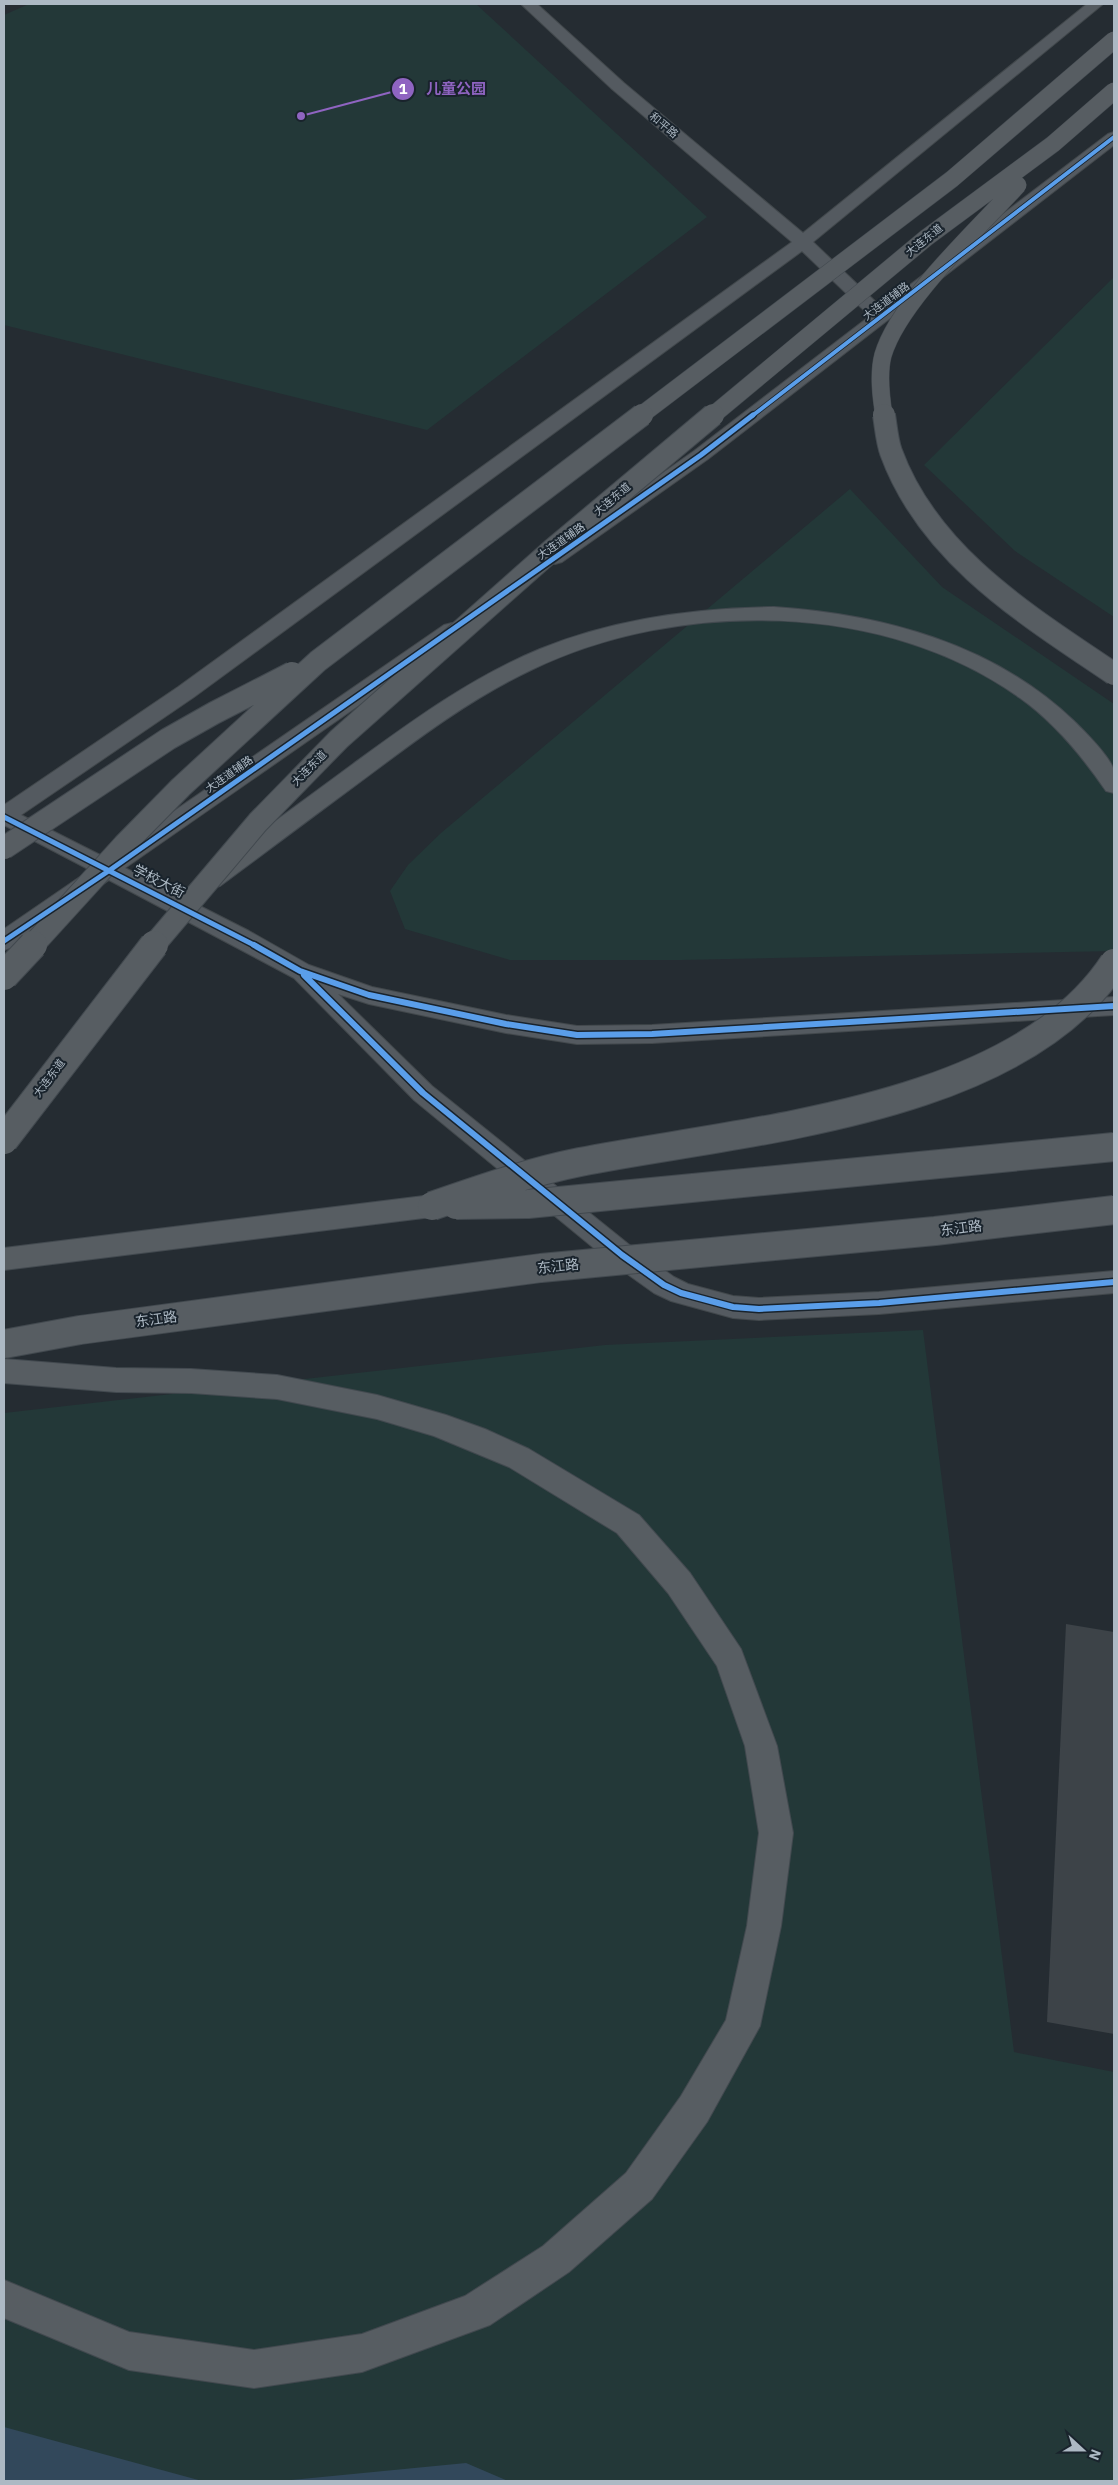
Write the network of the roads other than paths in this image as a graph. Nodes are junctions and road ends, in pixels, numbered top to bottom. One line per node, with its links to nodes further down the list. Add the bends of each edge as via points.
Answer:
1 (528, 4): 7 (street, 和平路, via 618,86)
2 (1096, 4): 7 (street)
3 (1114, 40): 9 (main road, bridge, via 952,178)
4 (1114, 91): 6 (main road, 大连东道, bridge)
5 (1114, 137): 8 (street, 大连道辅路)
6 (1053, 144): 10 (main road, bridge, via 966,238 906,311 883,355 880,376 883,421 891,456 908,492 956,556 994,588); 15 (main road, 大连东道, bridge, via 926,238 471,620 292,784)
7 (803, 242): 8 (street, 和平路); 12 (street, via 186,692)
8 (881, 317): 14 (street, 大连道辅路, via 701,455)
9 (318, 661): 13 (main road, bridge, via 169,738); 19 (main road, bridge, via 124,845)
10 (1114, 674)
11 (1114, 786): 15 (main road, bridge, via 1075,732 1049,708 984,667 955,653 899,633 840,619 777,613 716,614 675,619 597,637 548,654 503,676 450,706)
12 (4, 816): 14 (street, 学校大街)
13 (4, 848)
14 (110, 870): 16 (street, 大连道辅路); 18 (street, 学校大街)
15 (204, 886): 21 (main road, 大连东道, bridge, via 130,972)
16 (4, 941)
17 (1114, 963): 23 (main road, bridge, via 1088,999 1051,1031 963,1076 920,1092 821,1120 537,1172)
18 (300, 971): 20 (street, via 370,995 506,1024 577,1034 779,1028); 26 (street, via 423,1093 622,1255 664,1286 681,1293 733,1307 759,1310)
19 (4, 976)
20 (1114, 1006)
21 (4, 1140)
22 (1114, 1147): 23 (main road, bridge, via 538,1203)
23 (432, 1206): 25 (main road)
24 (1114, 1210): 27 (main road, 东江路, bridge, via 935,1231 541,1268 80,1330)
25 (4, 1259)
26 (1114, 1282)
27 (4, 1344)
28 (4, 1371): 29 (main road, via 277,1387 377,1407 475,1438 527,1464 628,1524 679,1583 730,1659 761,1746 776,1833 764,1926 742,2026 694,2109 639,2186 556,2259 476,2311 362,2352 254,2369 129,2351)
29 (4, 2299)

